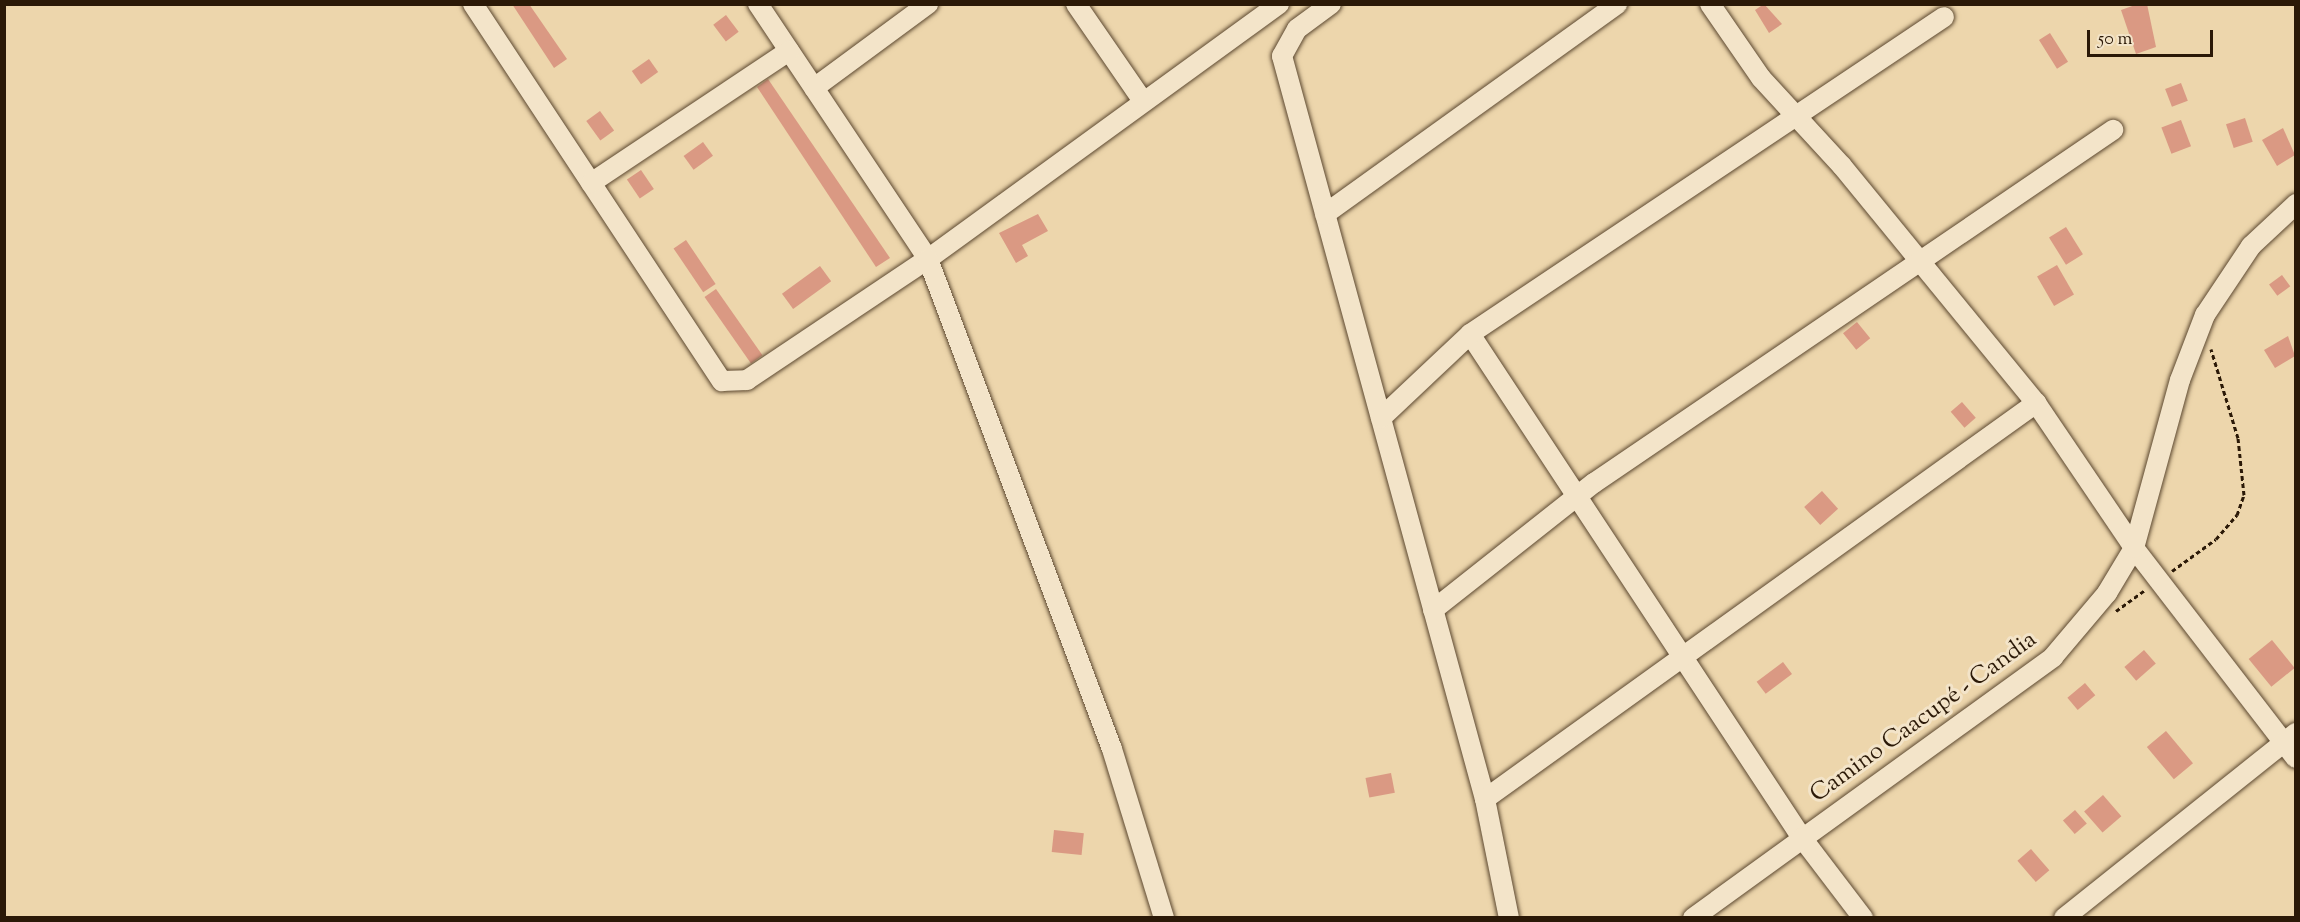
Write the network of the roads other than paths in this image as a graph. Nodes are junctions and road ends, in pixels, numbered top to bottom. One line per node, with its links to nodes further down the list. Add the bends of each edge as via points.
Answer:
1 (473, 4): 15 (street)
2 (758, 4): 10 (street)
3 (928, 4): 11 (street)
4 (1076, 4): 12 (street)
5 (1279, 4): 12 (street)
6 (1330, 4): 17 (street, via 1297,29 1282,56)
7 (1617, 4): 17 (street)
8 (1710, 4): 13 (street, via 1761,78)
9 (1944, 17): 13 (street)
10 (789, 51): 11 (street); 15 (street)
11 (814, 88): 18 (street)
12 (1143, 101): 18 (street)
13 (1796, 116): 19 (street); 20 (street)
14 (2113, 130): 19 (street)
15 (591, 183): 18 (street, via 722,381 747,380)
16 (2295, 204): 24 (street, Camino Caacupé - Candia, via 2251,246 2205,315 2180,380)
17 (1325, 214): 22 (street)
18 (928, 259): 31 (street, via 1112,749)
19 (1920, 261): 21 (street); 23 (street)
20 (1470, 334): 22 (street); 23 (street)
21 (2036, 403): 24 (street); 26 (street)
22 (1381, 418): 25 (street)
23 (1577, 496): 25 (street); 26 (street)
24 (2134, 548): 27 (street); 30 (street, Camino Caacupé - Candia, via 2107,593 2053,657)
25 (1433, 610): 29 (street)
26 (1683, 657): 29 (street); 30 (street)
27 (2289, 738): 28 (street); 35 (street)
28 (2295, 759)
29 (1485, 799): 32 (street)
30 (1802, 838): 33 (street, Camino Caacupé - Candia); 34 (street)
31 (1164, 918)
32 (1509, 918)
33 (1693, 918)
34 (1863, 918)
35 (2064, 918)

